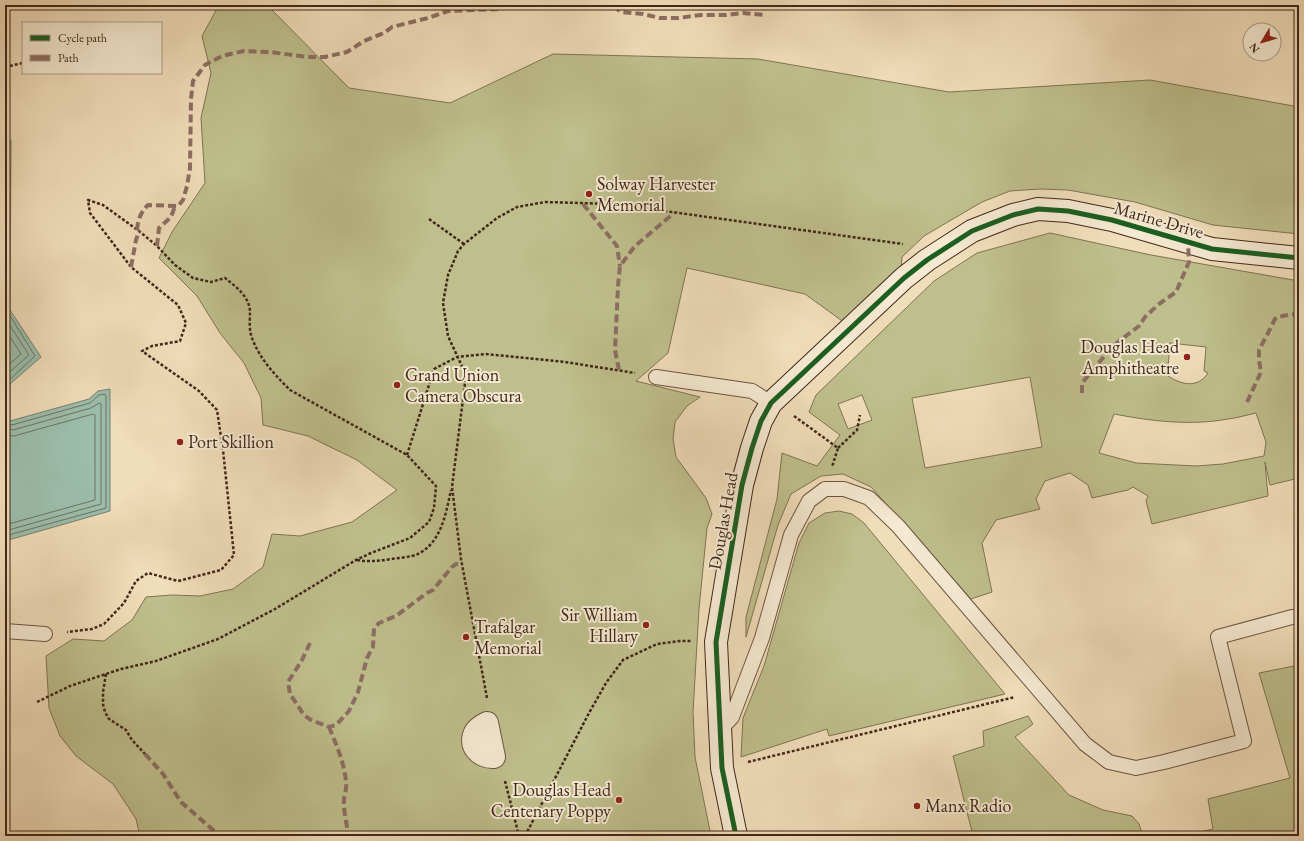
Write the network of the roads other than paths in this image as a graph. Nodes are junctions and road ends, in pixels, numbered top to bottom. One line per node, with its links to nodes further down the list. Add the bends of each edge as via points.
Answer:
1 (1013, 215): 2 (main road, Marine Drive, via 1038,209 1068,211 1112,220 1212,249); 4 (main road, Douglas Head, via 972,231 927,260 904,278)
2 (1299, 258)
3 (656, 377): 4 (lane, via 752,391)
4 (771, 403): 8 (main road, Douglas Head, via 761,421 742,485 716,642)
5 (1292, 617): 8 (lane, via 1218,637 1244,741 1136,768 1108,762 1085,744 898,526 869,498 844,489 825,489 809,501 791,535 762,638 732,717)
6 (5, 631): 7 (lane)
7 (45, 634)
8 (720, 730): 9 (main road, Douglas Head, via 722,768)
9 (736, 836)

